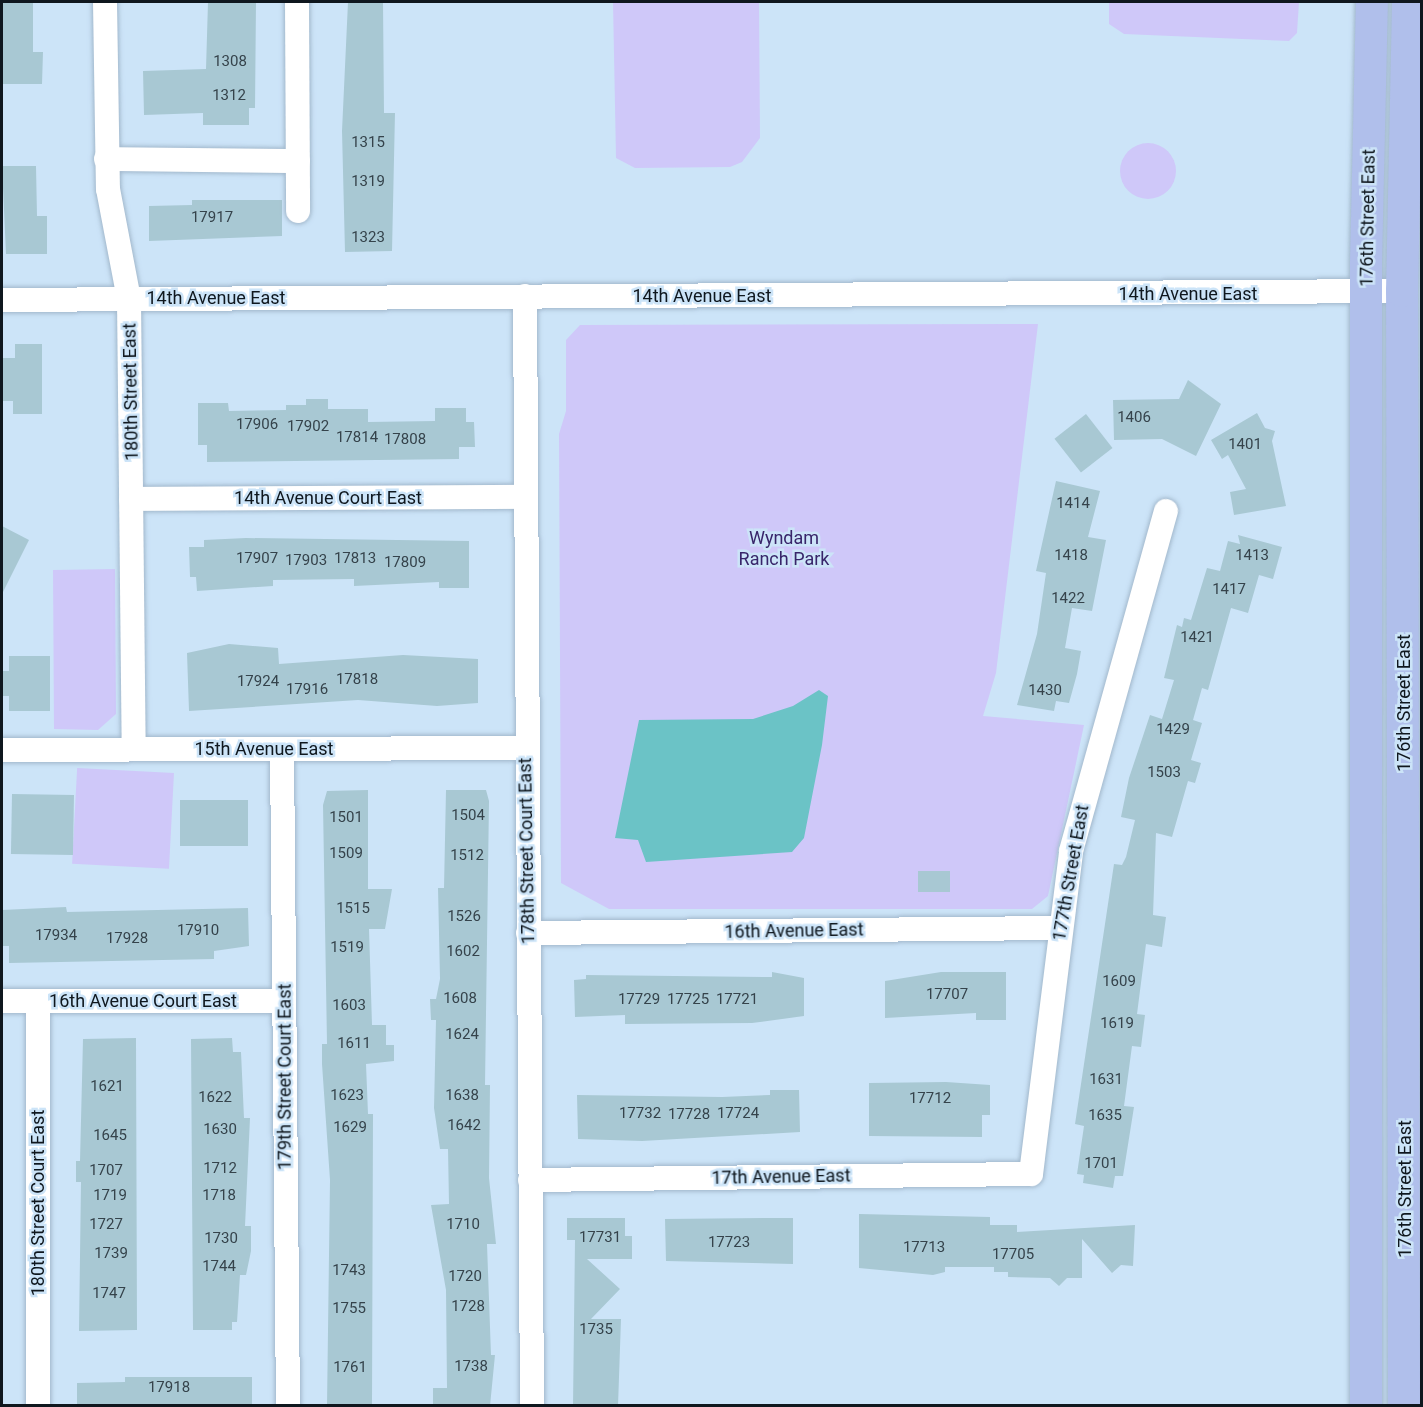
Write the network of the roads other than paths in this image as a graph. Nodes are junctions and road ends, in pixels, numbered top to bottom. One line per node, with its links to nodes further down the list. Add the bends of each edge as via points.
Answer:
1 (105, 2): 7 (street, 180th Street East)
2 (297, 2): 8 (street)
3 (1372, 2): 11 (main road, 176th Street East)
4 (1388, 2): 6 (main road, via 1390,132)
5 (1408, 2): 6 (main road, 176th Street East)
6 (1414, 153): 10 (main road, 176th Street East)
7 (106, 159): 8 (street); 13 (street, 180th Street East)
8 (298, 161): 9 (street)
9 (298, 211)
10 (1402, 291): 11 (street, 14th Avenue East); 18 (main road, 176th Street East)
11 (1367, 293): 12 (street, 14th Avenue East); 27 (main road, 176th Street East)
12 (525, 296): 13 (street, 14th Avenue East); 15 (street, 178th Street Court East)
13 (129, 299): 14 (street, 14th Avenue East); 16 (street, 180th Street East)
14 (2, 300)
15 (525, 497): 16 (street, 14th Avenue Court East); 19 (street, 178th Street Court East)
16 (131, 499): 22 (street, 180th Street East)
17 (1166, 511): 24 (street, 177th Street East, via 1080,812)
18 (1413, 517): 23 (main road, 176th Street East)
19 (526, 748): 20 (street, 15th Avenue East); 25 (street, 178th Street Court East)
20 (282, 749): 22 (street, 15th Avenue East); 30 (street, 179th Street Court East)
21 (2, 750): 22 (street, 15th Avenue East)
22 (134, 750)
23 (1412, 774): 26 (main road, 176th Street East)
24 (1061, 928): 25 (street, 16th Avenue East); 32 (street, 177th Street East)
25 (528, 933): 33 (street, 178th Street Court East)
26 (1404, 934): 27 (main road); 31 (main road, 176th Street East)
27 (1366, 936): 37 (main road, 176th Street East)
28 (2, 1001): 29 (street, 16th Avenue Court East)
29 (38, 1001): 30 (street, 16th Avenue Court East); 34 (street, 180th Street Court East)
30 (284, 1001): 35 (street, 179th Street Court East)
31 (1414, 1071): 38 (main road, 176th Street East)
32 (1031, 1174): 33 (street, 17th Avenue East)
33 (530, 1180): 36 (street, 178th Street Court East)
34 (38, 1406)
35 (288, 1406)
36 (532, 1406)
37 (1365, 1406)
38 (1404, 1406)

